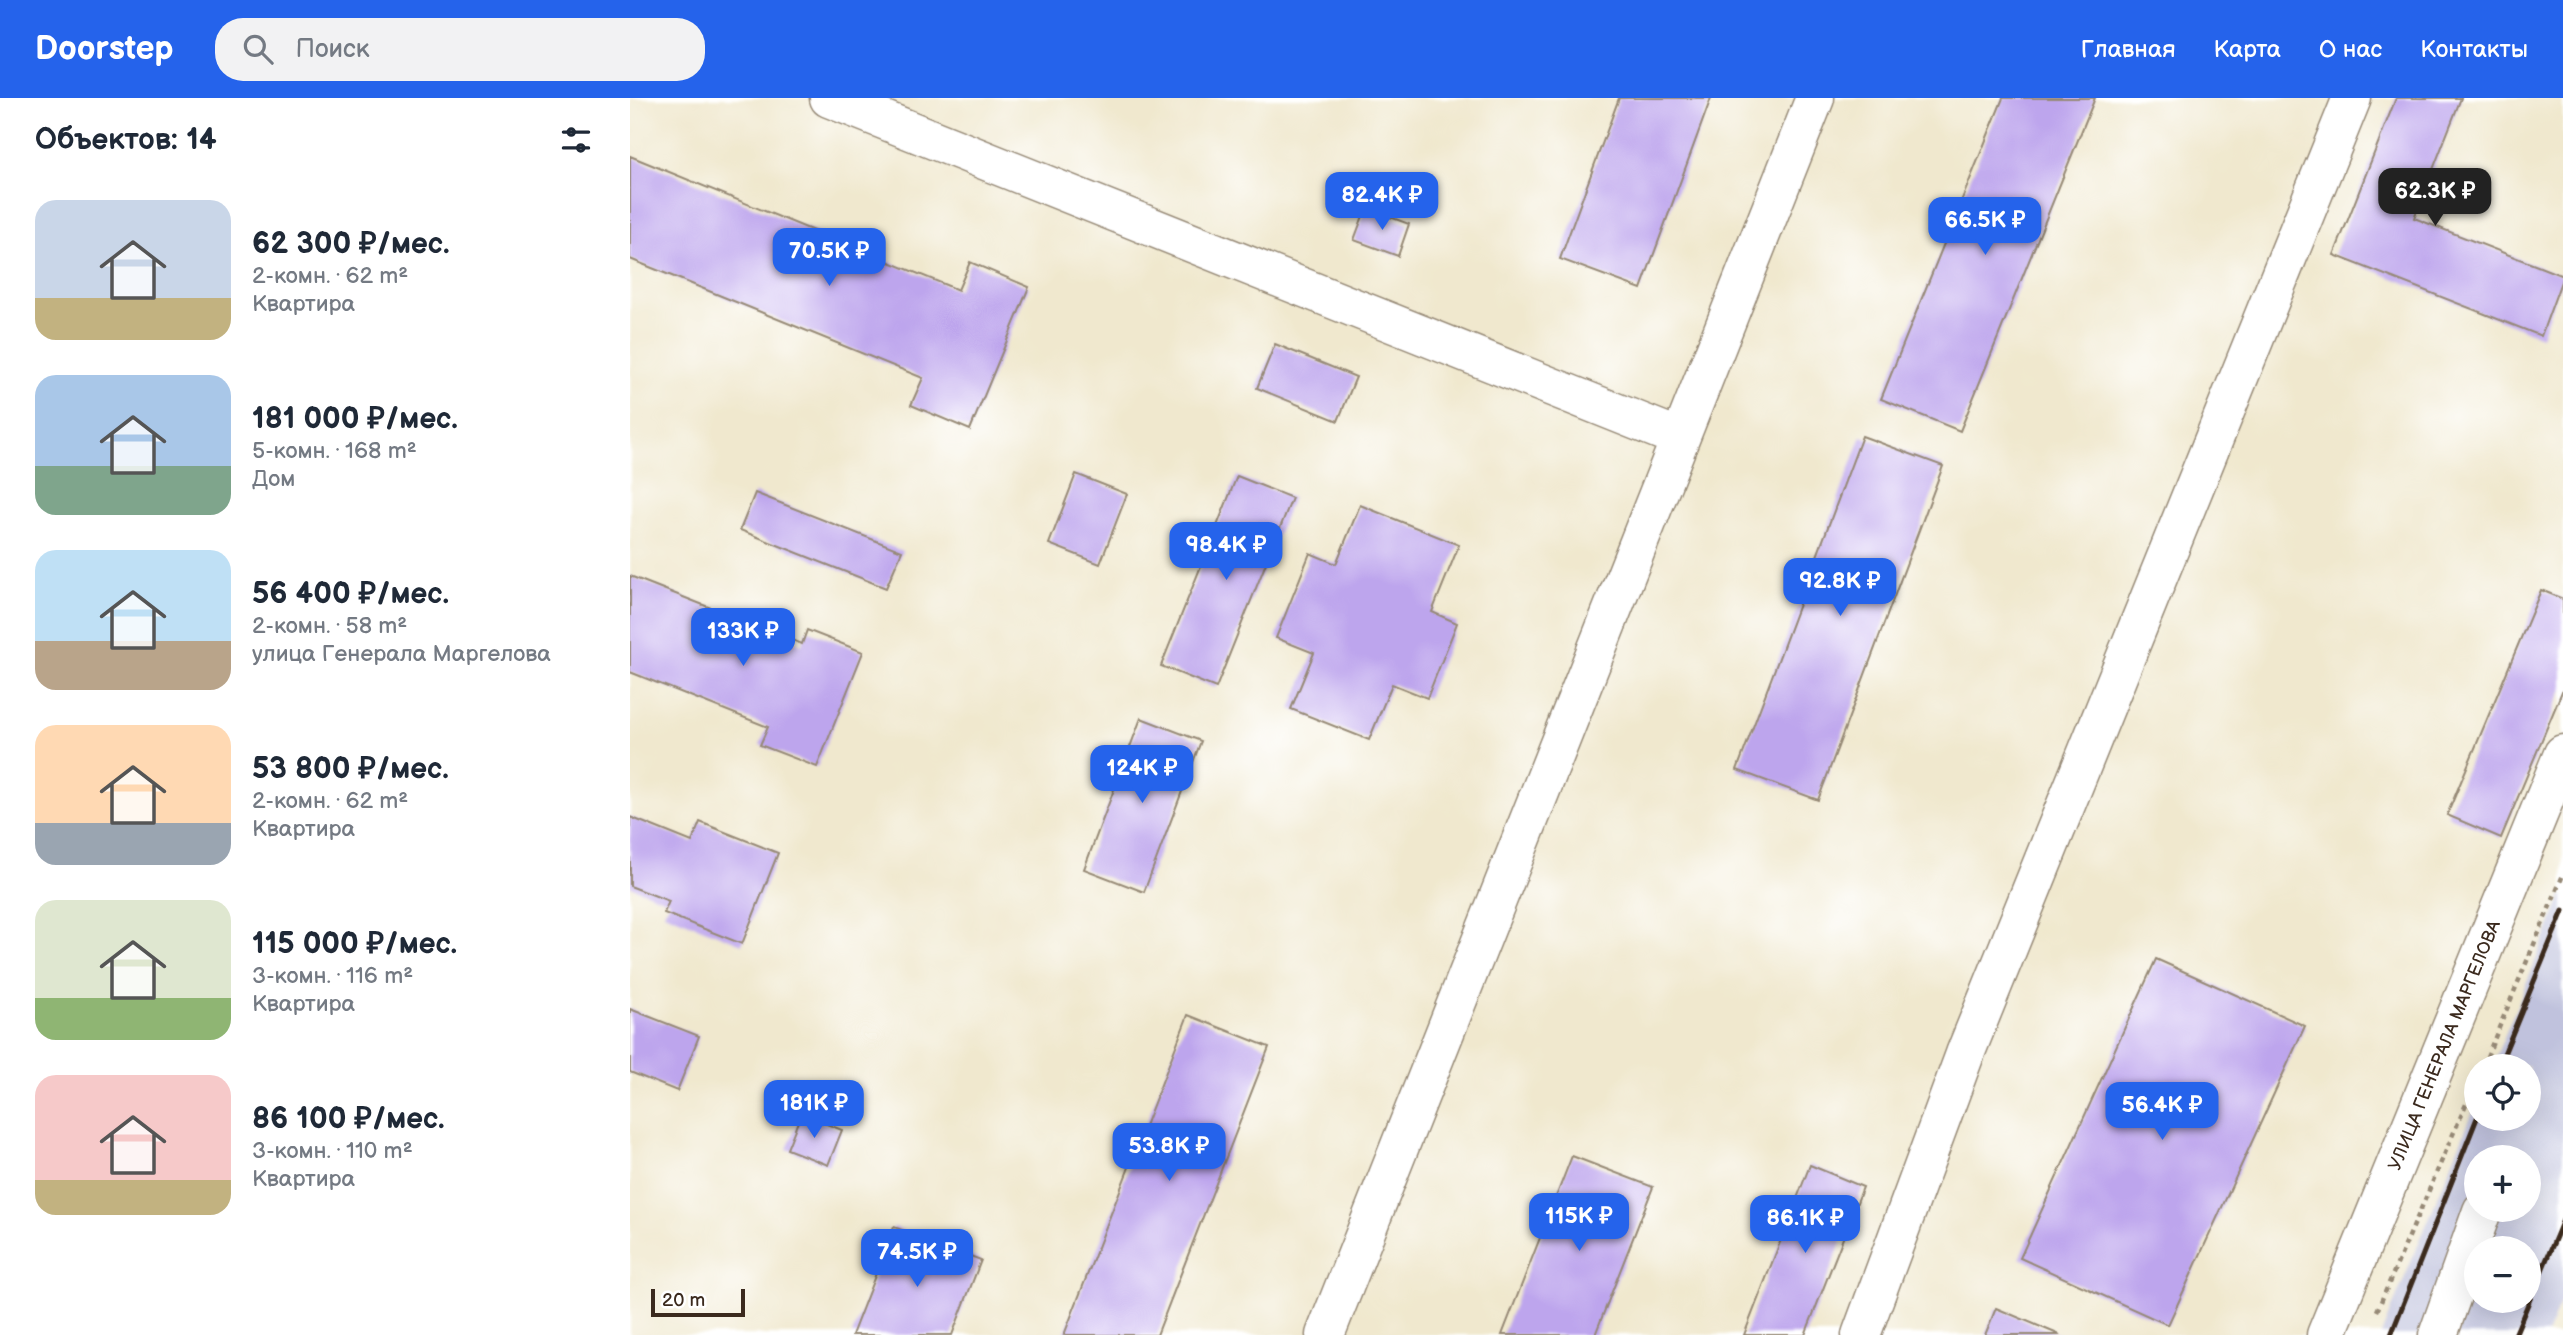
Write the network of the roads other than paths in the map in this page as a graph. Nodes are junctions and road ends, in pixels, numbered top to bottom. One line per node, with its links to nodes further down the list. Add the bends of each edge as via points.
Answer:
1 (829, 98): 4 (main road)
2 (1815, 98): 4 (main road)
3 (2352, 98): 8 (main road, via 1970,1041)
4 (1680, 438): 7 (main road)
5 (2563, 754): 9 (main road, УЛИЦА ГЕНЕРАЛА МАРГЕЛОВА)
6 (2478, 1222): 10 (main road)
7 (1325, 1335)
8 (1861, 1335)
9 (2326, 1335)
10 (2438, 1335)

